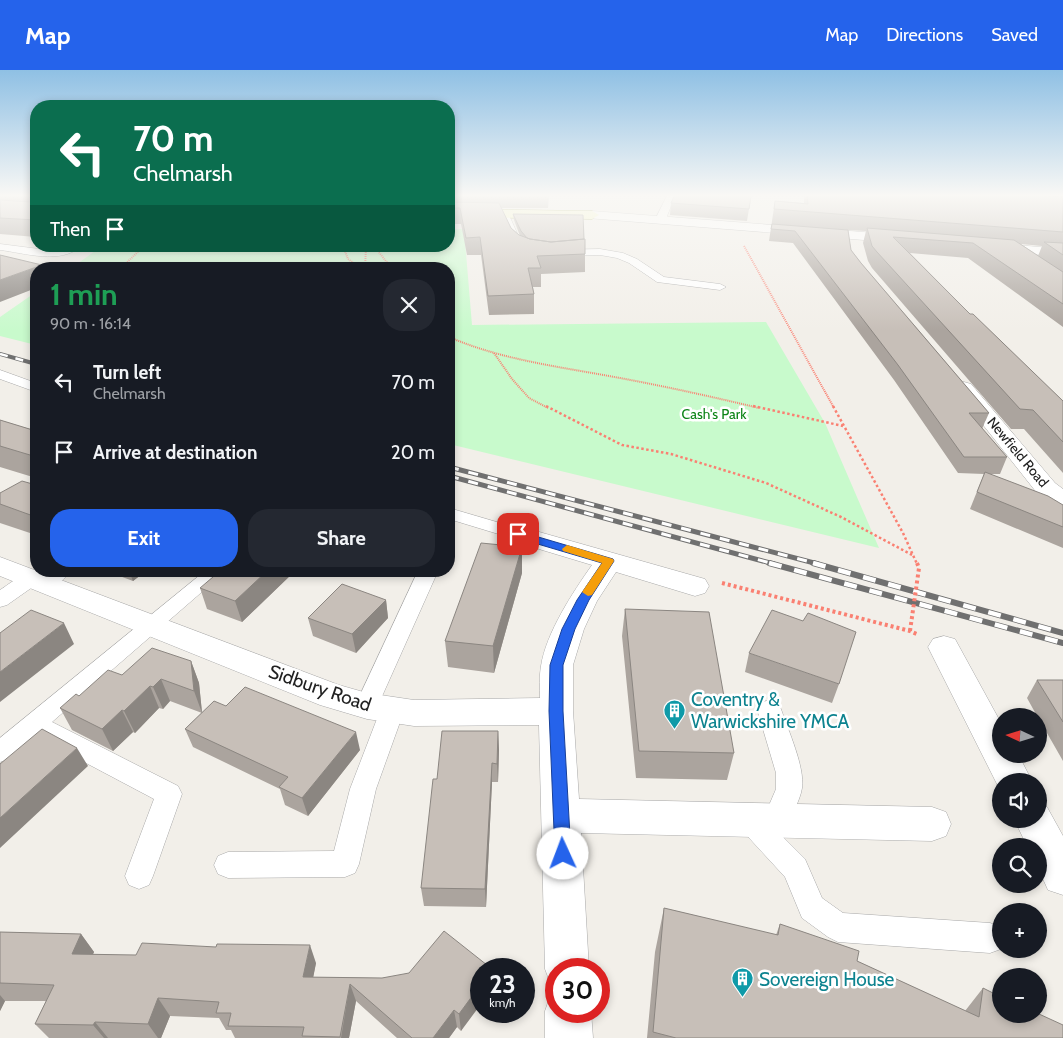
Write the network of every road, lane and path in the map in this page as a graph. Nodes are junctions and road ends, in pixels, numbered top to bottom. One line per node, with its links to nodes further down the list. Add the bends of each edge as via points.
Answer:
1 (516, 241): 11 (lane, via 528,251)
2 (740, 241): 23 (path)
3 (854, 241): 14 (street)
4 (982, 246): 6 (street)
5 (0, 247): 7 (lane)
6 (1011, 248): 13 (street); 16 (street)
7 (30, 251)
8 (40, 252): 9 (lane)
9 (65, 252)
10 (138, 252): 15 (path)
11 (536, 252)
12 (552, 253): 17 (lane, via 618,255 661,280)
13 (1063, 253)
14 (856, 255)
15 (127, 262)
16 (1031, 263)
17 (720, 288)
18 (455, 340): 19 (path)
19 (494, 353): 23 (path); 27 (path, via 529,398 622,445 671,454 766,483 841,516)
20 (0, 374): 22 (lane)
21 (955, 377): 24 (street, Newfield Road, via 1046,488)
22 (30, 386)
23 (843, 426): 27 (path)
24 (1063, 501)
25 (455, 515): 26 (lane)
26 (518, 534): 28 (street)
27 (914, 556): 34 (path, bridge, via 919,568 910,631 711,580)
28 (608, 561): 34 (street); 40 (street, via 583,600 560,650)
29 (0, 566): 30 (street, Sidbury Road)
30 (30, 574)
31 (210, 577): 36 (lane)
32 (426, 577): 38 (lane)
33 (45, 578): 35 (lane); 36 (street, Sidbury Road)
34 (695, 586)
35 (0, 600)
36 (152, 626): 38 (street, Sidbury Road, via 332,696); 41 (lane)
37 (944, 647): 43 (street)
38 (379, 708): 40 (street, Sidbury Road, via 414,713); 48 (lane, via 345,864)
39 (769, 709): 45 (lane, via 789,773 788,789)
40 (556, 711): 44 (street)
41 (33, 724): 42 (lane); 49 (lane, via 169,794)
42 (0, 752)
43 (1010, 773)
44 (562, 816): 45 (street); 52 (street)
45 (762, 820): 46 (street); 51 (lane, via 795,868 812,908 838,927)
46 (932, 824)
47 (1038, 828): 50 (street)
48 (228, 865)
49 (139, 876)
50 (1063, 876)
51 (990, 938)
52 (567, 958)
53 (568, 1023): 54 (street)
54 (569, 1038)

